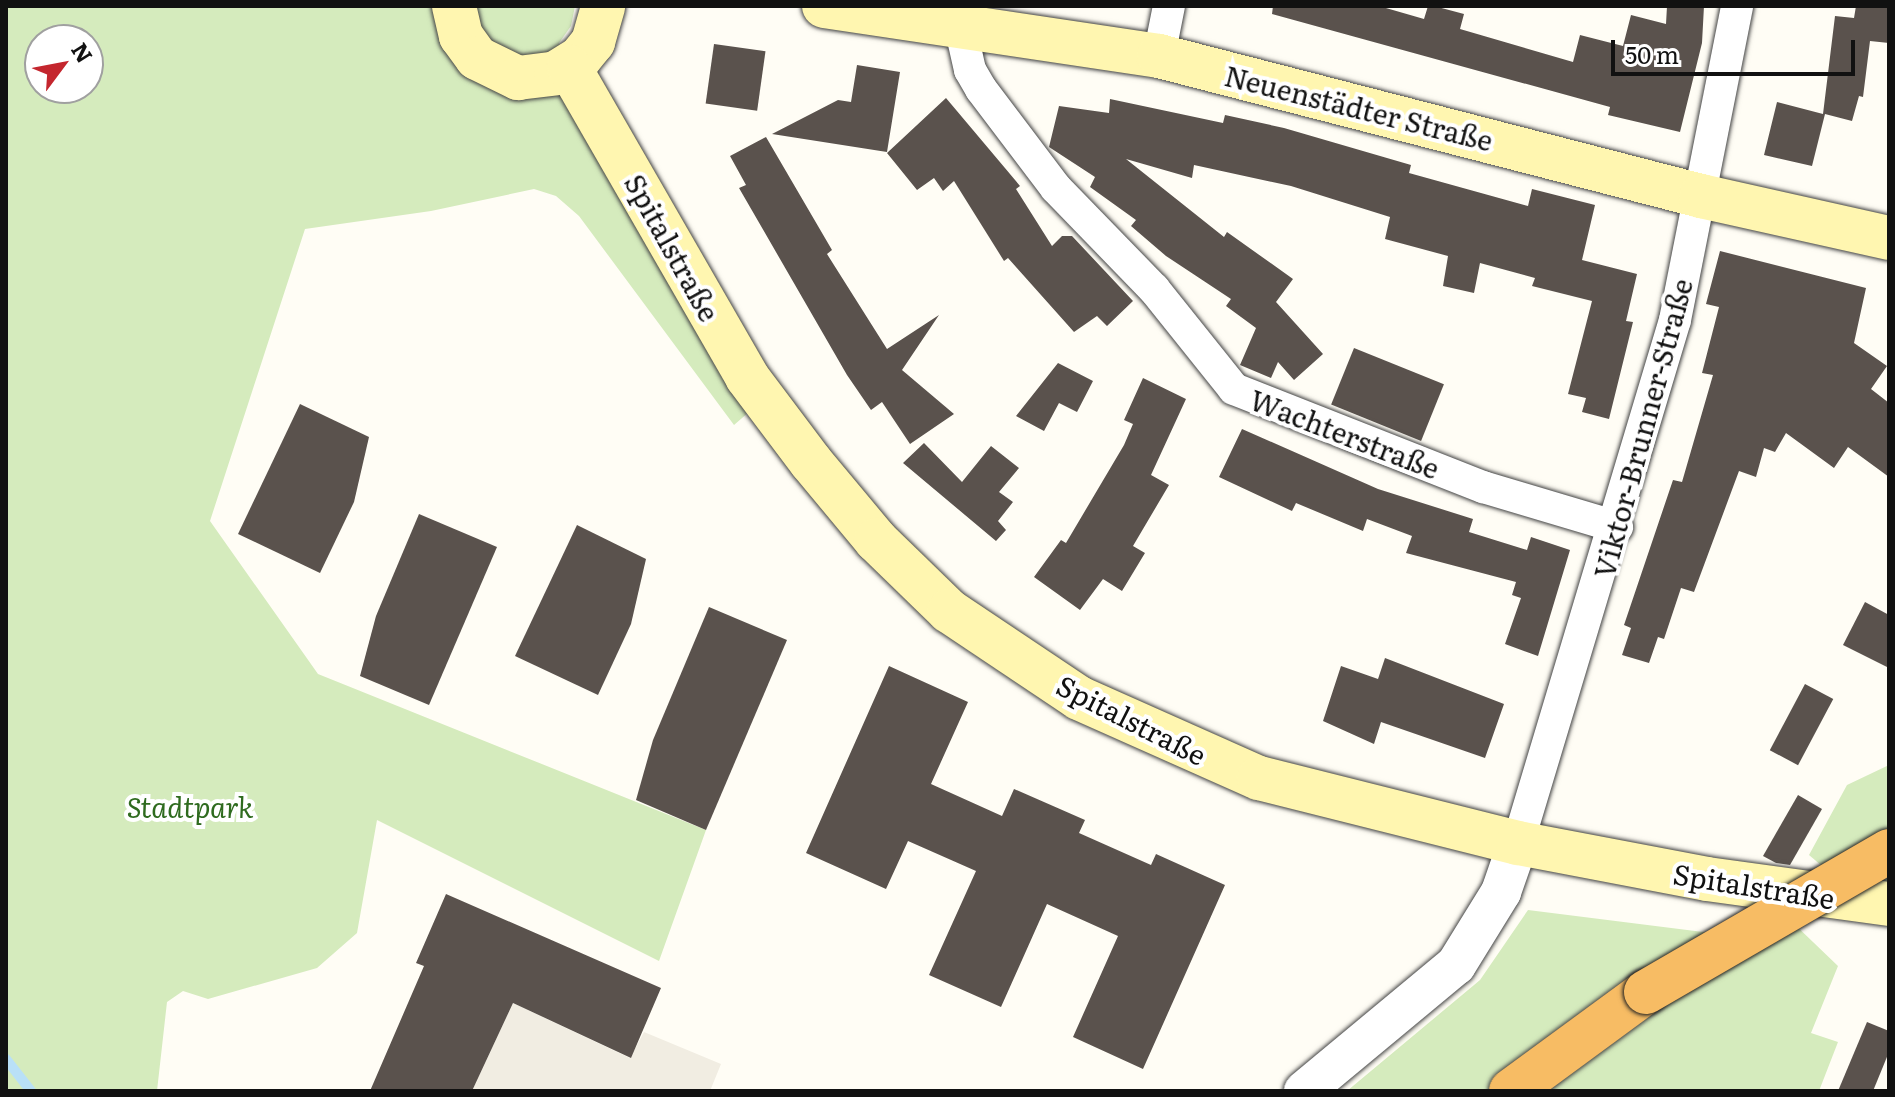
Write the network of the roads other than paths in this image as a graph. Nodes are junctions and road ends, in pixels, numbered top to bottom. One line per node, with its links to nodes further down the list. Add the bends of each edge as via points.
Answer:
1 (454, 6): 8 (main road, via 468,48 496,71 541,78)
2 (603, 6): 8 (main road, via 593,42)
3 (824, 6): 6 (main road, Neuenstädter Straße)
4 (1169, 6): 7 (street)
5 (1737, 6): 9 (street, Viktor-Brunner-Straße)
6 (961, 30): 7 (main road, Neuenstädter Straße); 11 (street, Wachterstraße, via 970,70 981,89 1056,188 1154,289 1234,389 1483,487)
7 (1159, 56): 9 (main road, Neuenstädter Straße)
8 (569, 67): 12 (main road, Spitalstraße, via 747,377 876,540 949,611 1079,698 1170,742 1259,778)
9 (1701, 196): 10 (main road, Neuenstädter Straße); 11 (street, Viktor-Brunner-Straße, via 1675,320)
10 (1889, 238)
11 (1617, 527): 12 (street, Viktor-Brunner-Straße)
12 (1518, 843): 14 (main road, Spitalstraße, via 1707,879); 15 (street, via 1501,892 1456,965)
13 (1889, 851): 16 (highway, bridge, via 1646,992)
14 (1889, 904)
15 (1304, 1091)
16 (1511, 1091)

